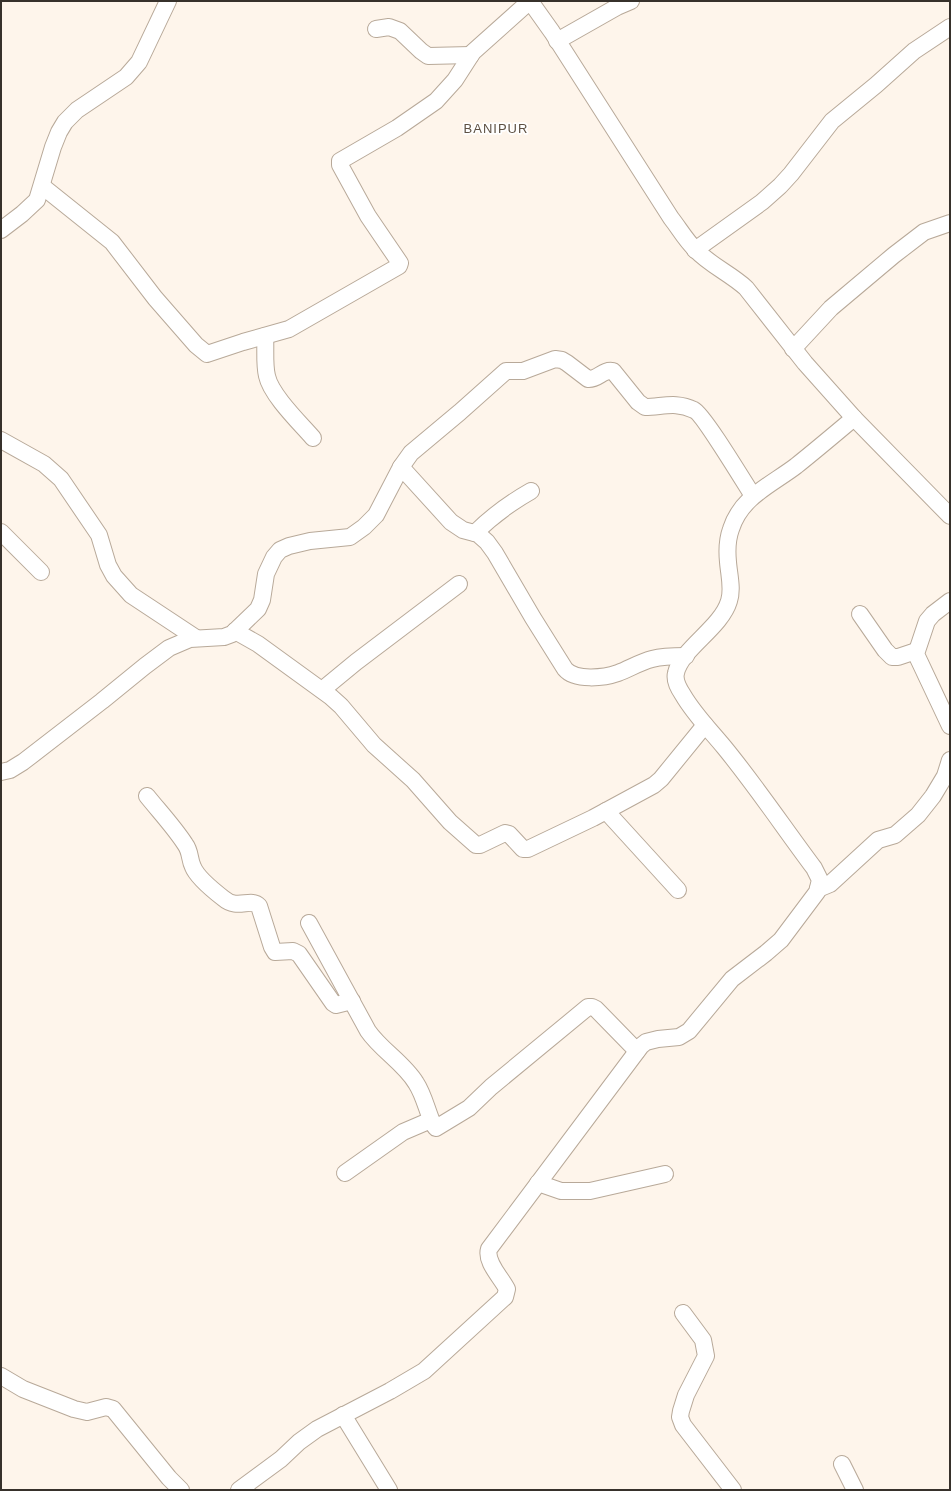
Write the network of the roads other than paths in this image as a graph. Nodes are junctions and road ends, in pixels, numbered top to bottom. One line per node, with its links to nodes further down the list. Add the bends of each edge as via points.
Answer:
1 (168, 1): 8 (street, via 145,51 133,70 120,82 77,110 65,122 53,147)
2 (530, 1): 6 (street); 7 (street)
3 (631, 1): 6 (street, via 617,6)
4 (950, 27): 11 (street, via 914,51 832,121 774,192)
5 (376, 29): 7 (street, via 389,27 400,31 428,56)
6 (557, 41): 11 (street, via 671,218)
7 (471, 55): 12 (street, via 455,80 436,101 397,128 340,161 368,216 400,263 399,266 289,329)
8 (42, 186): 10 (street, via 32,206); 12 (street, via 112,242 155,298 205,353)
9 (950, 223): 13 (street, via 918,236 889,259 831,308)
10 (1, 230)
11 (695, 250): 13 (street, via 746,288)
12 (266, 336): 15 (street, via 266,372 270,385)
13 (793, 349): 14 (street)
14 (854, 418): 19 (street, via 797,465); 20 (street)
15 (313, 438)
16 (1, 440): 28 (street, via 44,464 61,479 99,535 114,576 131,595)
17 (401, 466): 19 (street, via 411,453 502,373 523,371 555,359 567,363 588,379 593,379 608,370 613,371 642,406 672,404 694,410 714,435); 22 (street, via 451,522 463,530); 27 (street, via 376,514 353,535 310,541 277,552 266,574 258,609)
18 (531, 491): 22 (street, via 500,511)
19 (753, 496): 30 (street, via 740,509 730,530 730,600 709,631)
20 (950, 516)
21 (1, 532): 23 (street)
22 (475, 533): 30 (street, via 484,539 495,553 570,674 605,676 617,674 655,658)
23 (41, 572)
24 (459, 584): 31 (street)
25 (950, 601): 29 (street, via 929,617)
26 (860, 614): 29 (street, via 892,657)
27 (235, 631): 28 (street, via 224,637); 31 (street, via 258,644)
28 (196, 638): 35 (street, via 170,648 23,762)
29 (916, 651): 33 (street)
30 (686, 656): 32 (street, via 677,669 675,680 683,696)
31 (322, 690): 37 (street, via 341,706 374,745 413,780 450,822 476,845 480,846 505,833 523,849 528,849)
32 (705, 725): 37 (street, via 661,779); 38 (street, via 742,770 814,868 820,880)
33 (950, 726)
34 (950, 760): 38 (street, via 936,791 918,815 895,835 878,840 830,884)
35 (1, 772)
36 (147, 796): 41 (street, via 184,842 193,867 208,884 230,903 239,905 252,902 259,906 272,947 276,952 293,951 299,954 336,1005)
37 (606, 811): 39 (street)
38 (818, 889): 42 (street, via 781,940 732,979 689,1031 679,1037 651,1040)
39 (678, 890)
40 (308, 923): 41 (street)
41 (352, 1001): 43 (street, via 372,1038 417,1084)
42 (637, 1051): 43 (street, via 600,1013 590,1007 458,1115 436,1128); 46 (street)
43 (431, 1120): 44 (street, via 399,1135)
44 (346, 1173)
45 (665, 1174): 46 (street, via 590,1191 561,1191)
46 (538, 1183): 49 (street, via 489,1249 489,1260 507,1289 505,1297 424,1370)
47 (684, 1313): 54 (street, via 703,1340 706,1356 686,1395 680,1417 683,1425)
48 (1, 1376): 51 (street, via 22,1389 74,1409 87,1412 106,1407 113,1409)
49 (343, 1415): 52 (street, via 307,1436); 53 (street)
50 (842, 1464): 55 (street)
51 (181, 1490)
52 (239, 1490)
53 (390, 1490)
54 (733, 1490)
55 (855, 1490)

